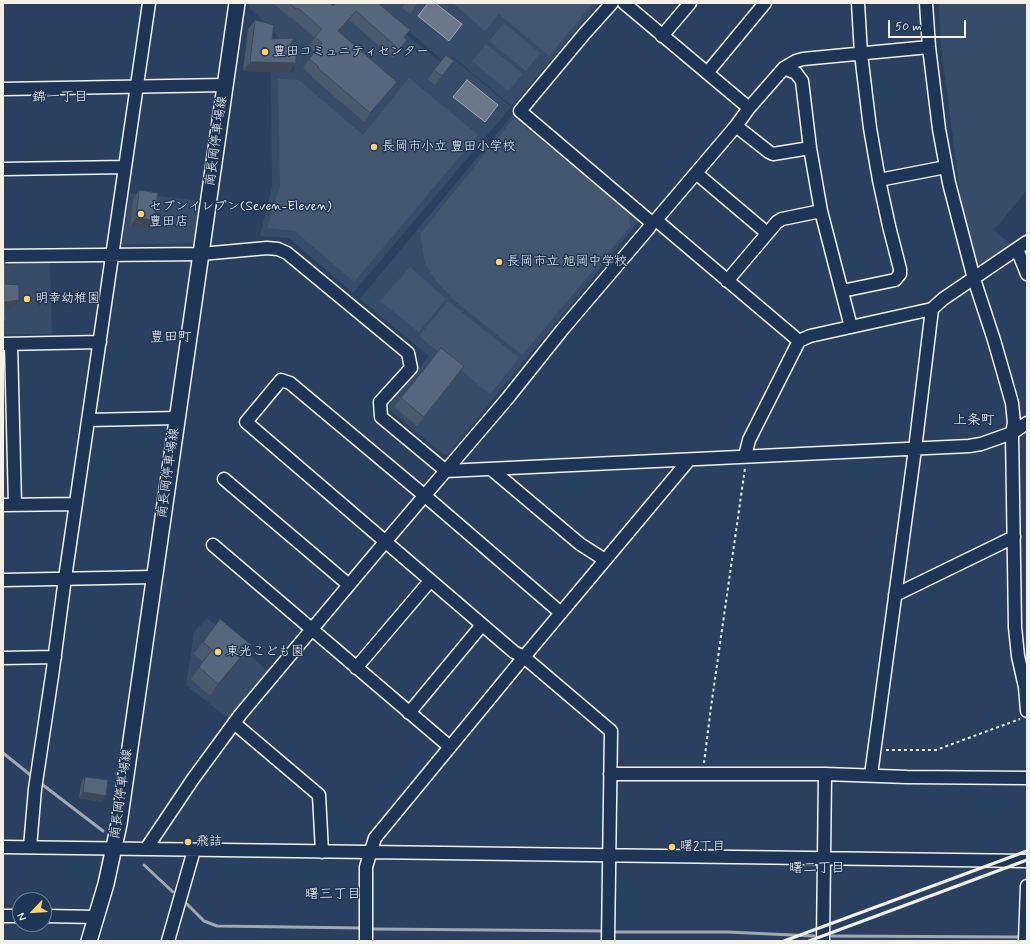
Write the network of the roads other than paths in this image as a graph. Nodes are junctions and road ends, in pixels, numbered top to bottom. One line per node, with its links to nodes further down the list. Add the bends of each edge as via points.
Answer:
1 (149, 3): 15 (street)
2 (237, 3): 14 (main road, 南長岡停車場線)
3 (612, 3): 26 (street, via 520,111)
4 (624, 3): 9 (street)
5 (690, 3): 9 (street)
6 (765, 3): 13 (street)
7 (858, 3): 11 (street)
8 (926, 3): 10 (street)
9 (662, 36): 13 (street)
10 (928, 47): 11 (street); 21 (street)
11 (861, 54): 12 (street, via 803,59); 24 (street)
12 (784, 68): 17 (street); 19 (street, via 796,73 802,81)
13 (707, 73): 17 (street)
14 (225, 86): 15 (street); 30 (main road, 南長岡停車場線)
15 (137, 87): 16 (street); 20 (street)
16 (3, 89)
17 (749, 108): 18 (street)
18 (736, 126): 19 (street, via 773,154); 23 (street)
19 (810, 148): 25 (street)
20 (125, 167): 22 (street); 31 (street)
21 (946, 167): 24 (street); 34 (street)
22 (3, 169)
23 (696, 173): 26 (street); 27 (street)
24 (879, 180): 36 (street, via 900,274 895,280)
25 (822, 211): 27 (street, via 782,219); 36 (street)
26 (654, 221): 35 (street); 50 (street)
27 (767, 232): 35 (street)
28 (1027, 242): 29 (street)
29 (1017, 249): 33 (street); 34 (street)
30 (201, 254): 31 (street); 42 (main road, 南長岡停車場線); 50 (street, via 267,248 287,253 408,353 411,368 380,402 381,417)
31 (113, 255): 32 (street); 40 (street)
32 (3, 256)
33 (1027, 274)
34 (974, 279): 37 (street); 45 (street, via 1012,403)
35 (727, 281): 39 (street)
36 (842, 291): 38 (street)
37 (932, 309): 38 (street); 46 (street)
38 (851, 327): 39 (street)
39 (799, 341): 47 (street, via 749,440)
40 (100, 342): 41 (street); 43 (street)
41 (7, 344): 54 (street)
42 (177, 418): 43 (street); 59 (main road, 南長岡停車場線)
43 (88, 420): 53 (street)
44 (1027, 423): 45 (street)
45 (1012, 433): 46 (street, via 969,446); 55 (street)
46 (915, 449): 47 (street); 64 (street)
47 (745, 456): 48 (street)
48 (689, 460): 49 (street); 58 (street)
49 (491, 469): 50 (street); 58 (street, via 580,544)
50 (446, 471): 52 (street)
51 (224, 479): 63 (street)
52 (424, 496): 56 (street); 56 (street, via 290,383 281,380 246,422); 65 (street)
53 (76, 504): 54 (street); 60 (street)
54 (9, 505)
55 (1014, 537): 64 (street); 73 (street, via 1015,627 1025,687)
56 (385, 542): 62 (street); 63 (street)
57 (213, 545): 67 (street)
58 (605, 560): 65 (street)
59 (154, 577): 60 (street); 82 (main road, 南長岡停車場線)
60 (65, 578): 61 (street); 68 (street)
61 (3, 580)
62 (430, 581): 66 (street); 71 (street)
63 (349, 585): 67 (street)
64 (896, 594): 78 (street)
65 (561, 613): 69 (street)
66 (482, 625): 69 (street, via 514,652); 72 (street)
67 (311, 630): 71 (street); 74 (street)
68 (55, 657): 70 (street); 81 (street, via 35,789)
69 (524, 657): 75 (street); 76 (street, via 611,731)
70 (3, 658)
71 (356, 668): 72 (street)
72 (410, 713): 75 (street)
73 (1025, 714)
74 (234, 723): 83 (street); 85 (street, via 319,795)
75 (450, 747): 86 (street, via 375,838)
76 (610, 774): 77 (street); 87 (street)
77 (824, 774): 78 (street); 88 (street)
78 (871, 776): 79 (street)
79 (1027, 778)
80 (3, 847): 81 (street)
81 (30, 847): 82 (street)
82 (114, 848): 83 (street); 92 (main road, 南長岡停車場線)
83 (146, 849): 84 (street)
84 (194, 850): 85 (street); 94 (street)
85 (322, 852): 86 (street)
86 (370, 852): 87 (street); 95 (street, via 366,867)
87 (609, 855): 88 (street); 96 (street)
88 (824, 858): 89 (street); 97 (street)
89 (1027, 861)
90 (1027, 886): 98 (street)
91 (52, 916): 92 (street)
92 (97, 917): 93 (main road, 南長岡停車場線)
93 (88, 941)
94 (168, 941)
95 (366, 941)
96 (608, 941)
97 (823, 941)
98 (1025, 941)

